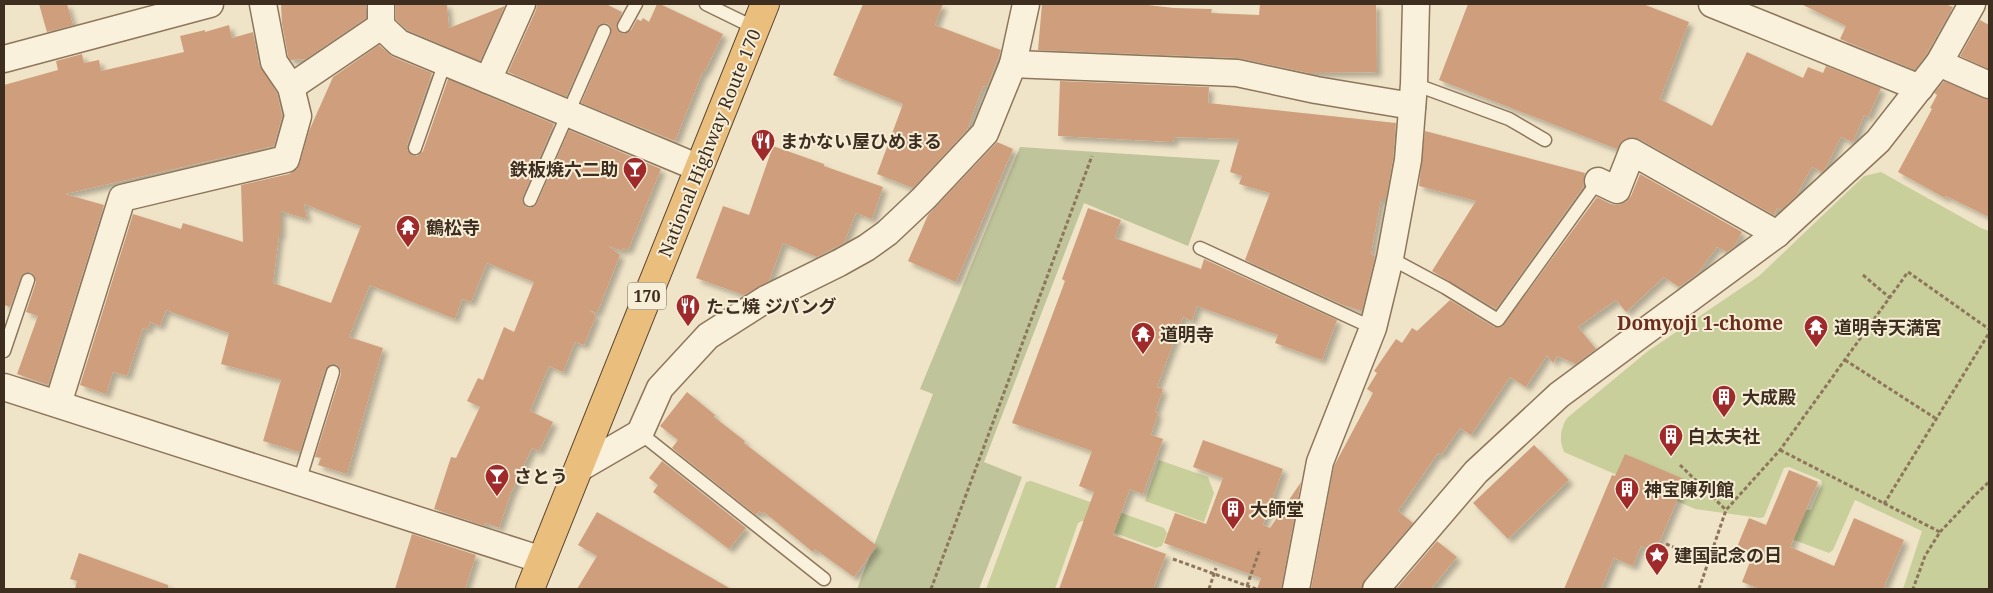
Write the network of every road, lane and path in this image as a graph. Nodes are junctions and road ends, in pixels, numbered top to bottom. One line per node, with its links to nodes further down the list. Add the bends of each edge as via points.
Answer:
1 (210, 4): 14 (street)
2 (263, 4): 20 (street, via 274,62)
3 (522, 4): 18 (street)
4 (636, 4): 12 (lane)
5 (706, 4): 11 (lane)
6 (1026, 4): 17 (street)
7 (1416, 4): 22 (street)
8 (1972, 4): 16 (street)
9 (1718, 5): 21 (street)
10 (381, 15): 15 (street, via 399,43); 20 (street)
11 (760, 16): 27 (highway, National Highway Route 170 / 170)
12 (624, 26)
13 (604, 31): 23 (lane)
14 (4, 59)
15 (445, 62): 18 (street); 25 (lane)
16 (1939, 63): 19 (street); 21 (street)
17 (1013, 64): 22 (street, via 1237,73 1316,90); 44 (street, via 985,133 924,198 866,248 766,299 708,336 660,388)
18 (488, 80): 23 (street)
19 (1989, 85)
20 (291, 87): 42 (street, via 298,116 286,159 122,198)
21 (1920, 88): 30 (street, via 1878,141)
22 (1413, 95): 24 (lane, via 1510,119); 32 (street, via 1408,160)
23 (568, 113): 27 (street); 29 (lane)
24 (1545, 140)
25 (415, 148)
26 (1092, 156): 63 (path)
27 (699, 168): 47 (highway, National Highway Route 170 / 170)
28 (1598, 181): 30 (street, via 1617,190 1632,152); 32 (lane, via 1498,320)
29 (530, 200)
30 (1777, 234): 67 (street, via 1559,395 1476,472)
31 (1200, 248): 36 (lane)
32 (1390, 258): 36 (street)
33 (1863, 275): 35 (path)
34 (28, 280): 38 (lane)
35 (1890, 298): 37 (path, via 1908,272); 39 (path)
36 (1373, 328): 66 (street, via 1320,462)
37 (1989, 331): 43 (path)
38 (4, 351)
39 (1845, 360): 43 (path); 45 (path)
40 (333, 372): 48 (lane)
41 (4, 387): 42 (street)
42 (58, 404): 48 (street)
43 (1935, 418): 50 (path)
44 (640, 433): 47 (street); 60 (lane)
45 (1780, 450): 50 (path); 51 (path)
46 (1680, 465): 51 (path)
47 (578, 469): 56 (highway, National Highway Route 170 / 170)
48 (299, 482): 56 (street)
49 (1989, 482): 52 (path)
50 (1884, 504): 52 (path)
51 (1726, 510): 57 (path)
52 (1940, 532): 69 (path, via 1925,556)
53 (1666, 544): 57 (path)
54 (1260, 549): 61 (path)
55 (1173, 559): 59 (path)
56 (542, 560): 62 (highway, National Highway Route 170 / 170)
57 (1709, 561): 68 (path)
58 (1216, 568): 59 (path)
59 (1214, 574): 61 (path); 64 (path)
60 (824, 579)
61 (1247, 586): 65 (path)
62 (530, 589)
63 (931, 589)
64 (1209, 589)
65 (1256, 589)
66 (1296, 589)
67 (1376, 589)
68 (1699, 589)
69 (1913, 589)

